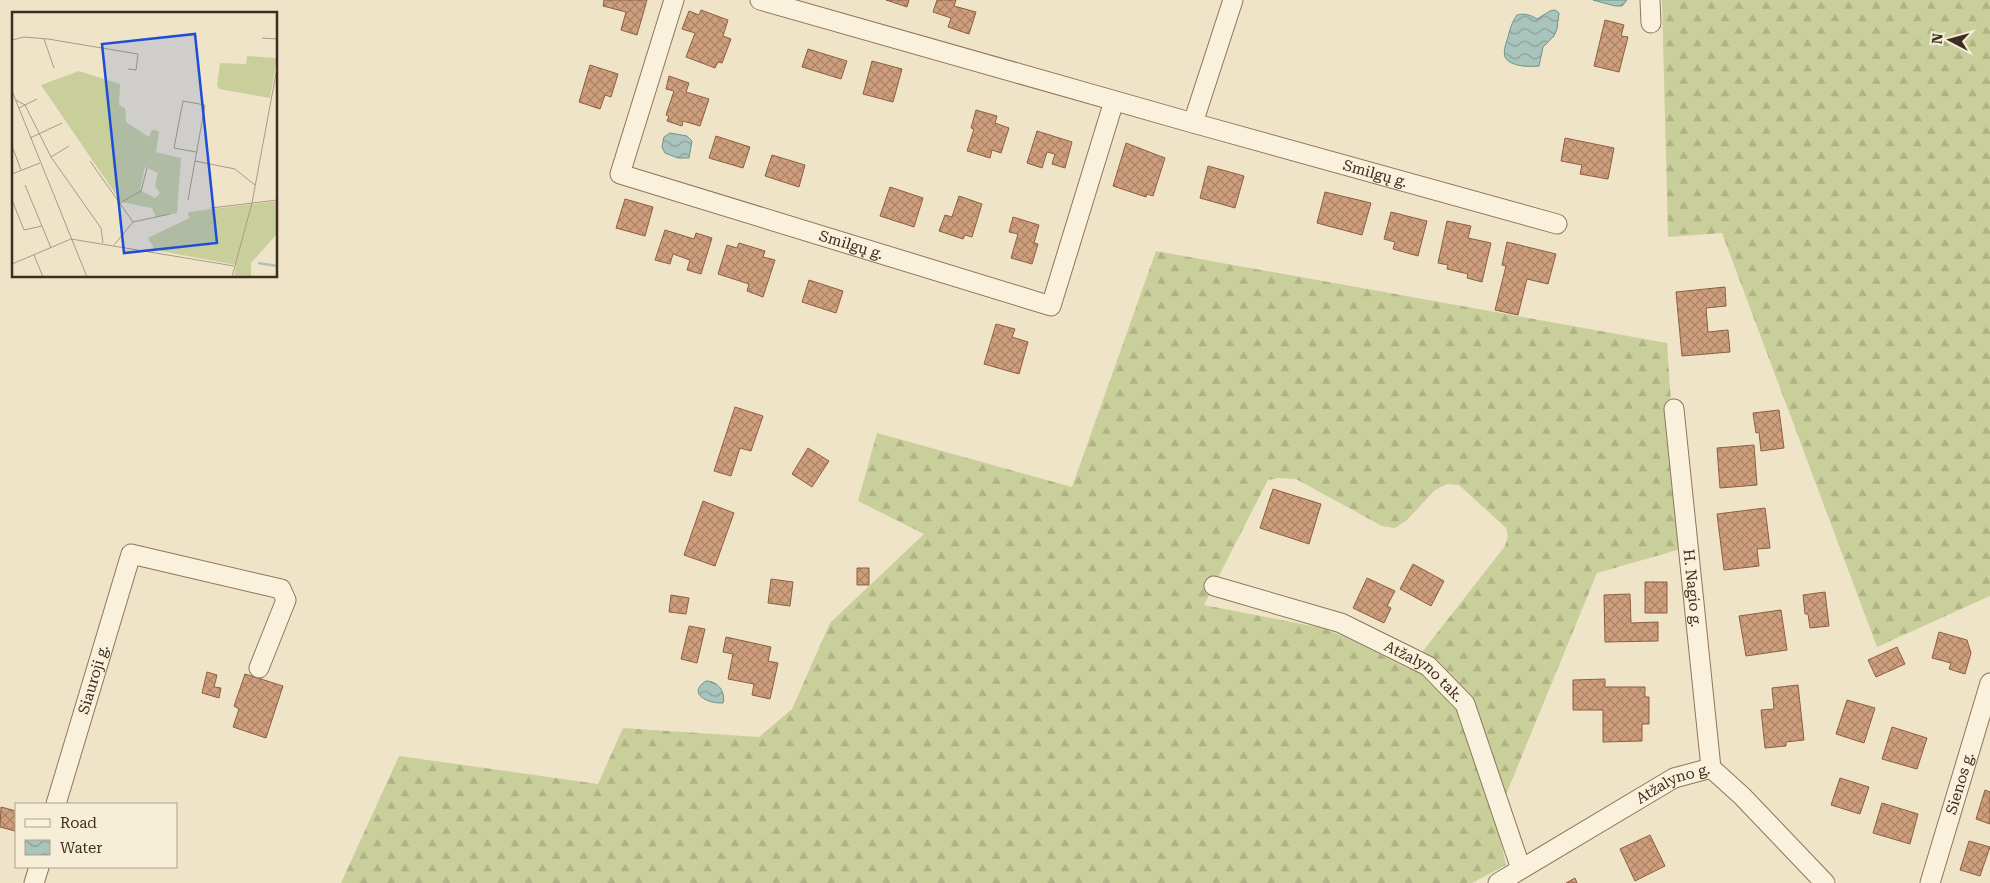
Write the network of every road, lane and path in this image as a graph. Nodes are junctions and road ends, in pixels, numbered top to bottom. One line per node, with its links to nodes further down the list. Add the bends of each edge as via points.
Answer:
1 (674, 0): 6 (street, Smilgų g., via 620,174 1051,306)
2 (760, 0): 6 (street, Smilgų g.)
3 (1233, 0): 7 (street)
4 (1650, 0): 5 (street)
5 (1651, 22)
6 (1114, 101): 7 (street, Smilgų g.)
7 (1193, 124): 8 (street, Smilgų g.)
8 (1557, 224)
9 (1674, 409): 13 (street, H. Nagio g.)
10 (1214, 586): 16 (street, Atžalyno tak., via 1340,623 1428,666 1465,704)
11 (259, 668): 14 (street, Siauroji g., via 286,600 281,589 130,554)
12 (1990, 684): 20 (street, Sienos g.)
13 (1711, 768): 16 (street, Atžalyno g., via 1674,778); 19 (street, Atžalyno g.)
14 (56, 803)
15 (39, 868): 17 (street)
16 (1522, 869): 18 (street, Atžalyno g.)
17 (34, 883)
18 (1498, 883)
19 (1825, 883)
20 (1930, 883)

